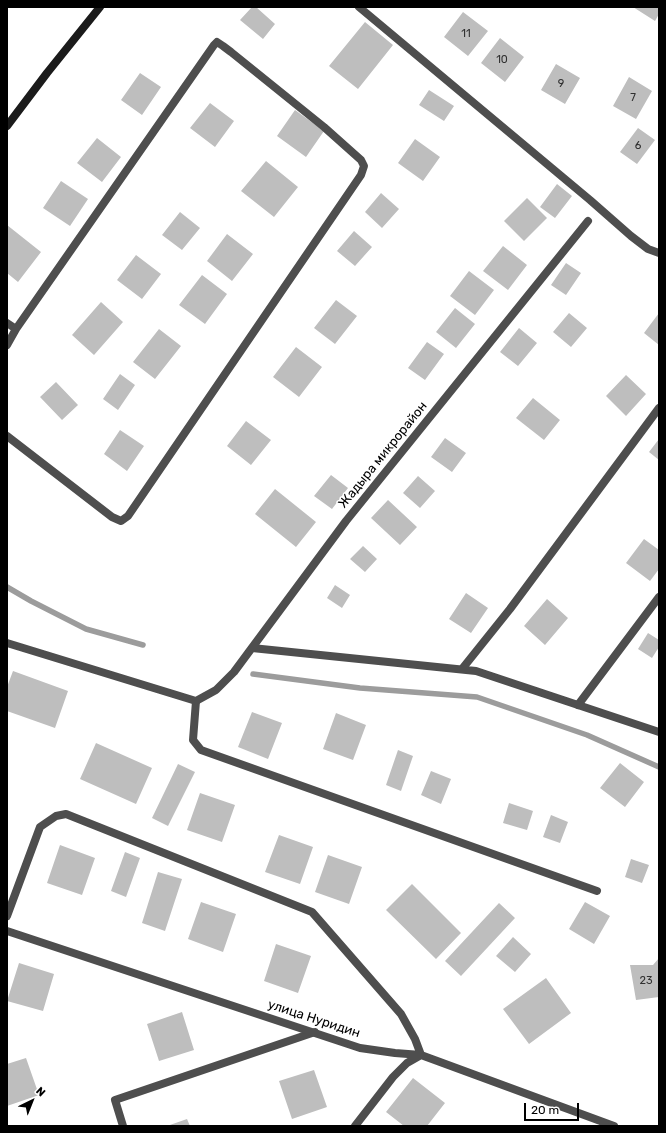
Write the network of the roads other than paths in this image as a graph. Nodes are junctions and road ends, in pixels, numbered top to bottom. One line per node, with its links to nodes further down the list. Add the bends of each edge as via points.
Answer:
1 (100, 7): 3 (street)
2 (359, 7): 5 (street, via 631,236 648,249)
3 (7, 126)
4 (588, 220): 13 (street, Жадыра микрорайон, via 346,521)
5 (659, 253)
6 (7, 323): 7 (street)
7 (16, 329): 8 (street); 10 (street, via 217,42 324,127 361,160 364,166 361,175 128,516 120,521 112,517)
8 (7, 345)
9 (659, 408): 14 (street, via 510,609)
10 (7, 436)
11 (659, 597): 16 (street)
12 (7, 643): 15 (street)
13 (252, 648): 14 (street); 15 (street, Жадыра микрорайон, via 216,690)
14 (462, 669): 16 (street, via 476,671)
15 (196, 701): 18 (street, via 193,740 201,750)
16 (578, 705): 17 (street)
17 (659, 732)
18 (597, 891)
19 (7, 916): 22 (street, via 40,827 56,816 66,814 312,912 401,1014)
20 (7, 931): 21 (street, улица Нуридин)
21 (315, 1032): 22 (street, улица Нуридин, via 360,1048); 23 (street, via 116,1100)
22 (421, 1055): 24 (street, via 393,1076); 25 (street, улица Нуридин)
23 (123, 1126)
24 (355, 1126)
25 (614, 1126)

